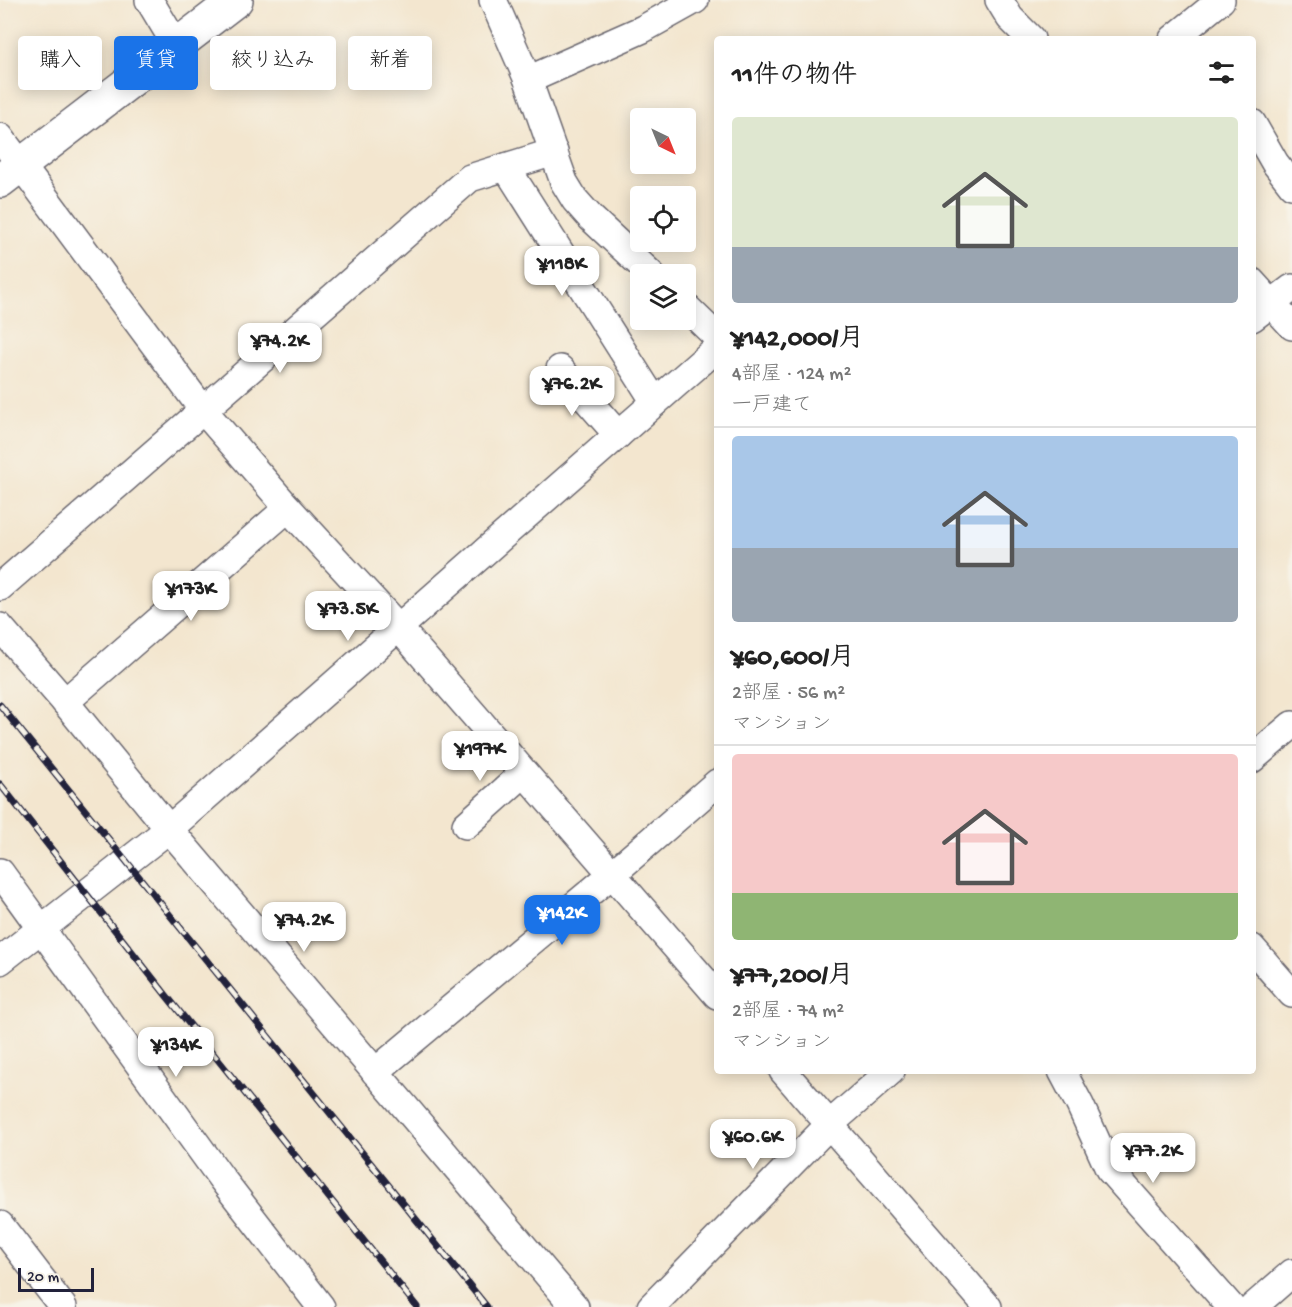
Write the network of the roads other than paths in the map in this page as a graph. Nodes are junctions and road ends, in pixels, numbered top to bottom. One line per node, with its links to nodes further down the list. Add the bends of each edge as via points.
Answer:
1 (149, 0): 8 (street)
2 (236, 0): 9 (main road)
3 (493, 0): 11 (street)
4 (694, 0): 11 (street, via 633,33)
5 (999, 0): 10 (street)
6 (1221, 0): 7 (street)
7 (1187, 35)
8 (171, 36)
9 (188, 36)
10 (1028, 36)
11 (528, 80): 15 (street)
12 (118, 90): 17 (main road)
13 (1256, 130): 18 (street)
14 (0, 137): 17 (street)
15 (554, 152): 16 (street); 19 (street, via 575,200)
16 (506, 167): 27 (street); 28 (street, via 470,178)
17 (10, 173): 28 (street)
18 (1292, 185)
19 (640, 264)
20 (1256, 286): 21 (street)
21 (1272, 303): 23 (street)
22 (696, 317): 24 (street)
23 (1292, 326)
24 (714, 334)
25 (714, 351): 27 (street)
26 (560, 369): 29 (street)
27 (655, 402): 29 (street)
28 (203, 410): 30 (street); 31 (street)
29 (618, 435): 33 (street)
30 (288, 508): 33 (street); 34 (street)
31 (0, 587)
32 (0, 627): 34 (street)
33 (398, 627): 37 (street); 40 (street)
34 (65, 702): 40 (street)
35 (1292, 724): 36 (street)
36 (1256, 756)
37 (524, 773): 39 (street); 42 (street)
38 (714, 786): 42 (street)
39 (466, 825)
40 (169, 829): 43 (street); 48 (street)
41 (0, 872): 43 (street)
42 (611, 875): 46 (street); 48 (street)
43 (41, 930): 45 (street); 56 (street, via 222,1179)
44 (1256, 953): 47 (street)
45 (0, 961)
46 (714, 993)
47 (1292, 994)
48 (375, 1072): 57 (street)
49 (786, 1074): 52 (street)
50 (888, 1074): 52 (street)
51 (1064, 1074): 60 (street, via 1109,1169)
52 (830, 1124): 58 (street); 59 (street)
53 (0, 1225): 55 (street)
54 (1292, 1273): 61 (street)
55 (63, 1307)
56 (321, 1307)
57 (575, 1307)
58 (651, 1307)
59 (987, 1307)
60 (1231, 1307)
61 (1252, 1307)

